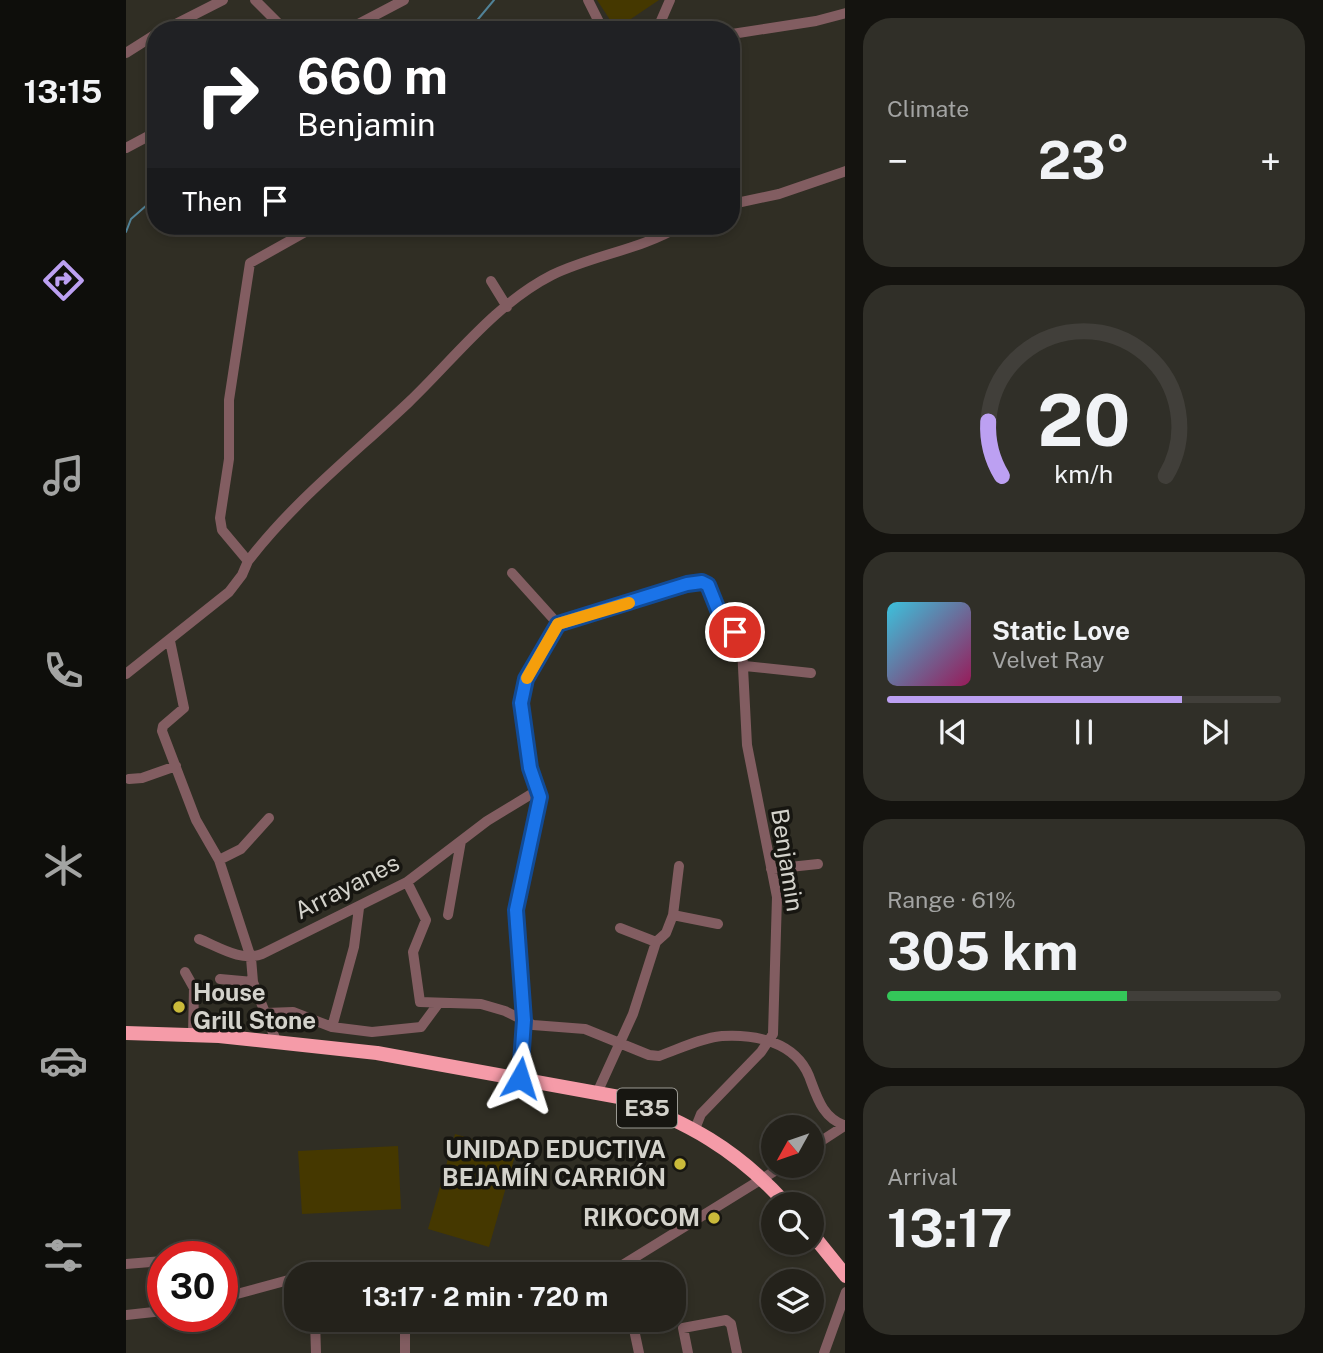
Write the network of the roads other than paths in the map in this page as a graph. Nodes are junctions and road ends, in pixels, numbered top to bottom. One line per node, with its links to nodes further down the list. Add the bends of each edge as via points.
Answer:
1 (223, 0): 7 (street)
2 (255, 0): 8 (street)
3 (404, 0): 9 (street)
4 (588, 0): 10 (street)
5 (670, 0): 11 (street)
6 (845, 13): 12 (street)
7 (182, 21)
8 (276, 21)
9 (364, 21)
10 (598, 21)
11 (661, 21)
12 (740, 33)
13 (147, 40): 14 (street)
14 (126, 53)
15 (147, 137): 16 (street)
16 (126, 148)
17 (845, 171): 18 (street)
18 (740, 202)
19 (300, 235): 23 (street, via 250,263 247,270 229,400 229,459 220,524)
20 (661, 235): 22 (street, via 551,276)
21 (491, 281): 22 (street)
22 (507, 307): 23 (street, via 302,498)
23 (248, 561): 26 (street, via 229,592)
24 (512, 573): 25 (street)
25 (558, 624): 27 (street, Benjamin, via 702,582 740,641); 32 (street, via 526,679 521,703 530,768)
26 (170, 640): 29 (street); 30 (street, via 184,708 162,729)
27 (745, 666): 28 (street); 38 (street, Benjamin, via 747,745)
28 (811, 673)
29 (126, 674)
30 (176, 766): 31 (street); 35 (street, via 196,820)
31 (129, 779)
32 (538, 790): 34 (street, Arrayanes); 53 (street, via 537,816 516,910)
33 (269, 818): 35 (street, via 241,849)
34 (461, 841): 39 (street, Arrayanes); 41 (street)
35 (219, 860): 47 (street)
36 (818, 864): 38 (street)
37 (679, 866): 42 (street)
38 (771, 869): 57 (street, Benjamin, via 777,897)
39 (407, 882): 40 (street, Arrayanes); 51 (street, via 426,920 413,952 418,998 425,1004)
40 (359, 908): 47 (street, Arrayanes); 54 (street, via 354,947)
41 (448, 915)
42 (673, 915): 43 (street); 46 (street, via 666,933)
43 (718, 924)
44 (620, 928): 46 (street)
45 (199, 939): 47 (street)
46 (656, 942): 59 (street)
47 (251, 958): 50 (street)
48 (185, 972): 56 (street, via 194,988)
49 (220, 979): 50 (street)
50 (253, 982): 52 (street)
51 (438, 1004): 53 (street, via 481,1004); 54 (street, via 418,1028 372,1032)
52 (266, 1013): 54 (street, via 298,1013); 58 (street)
53 (524, 1020): 59 (street, via 538,1026 586,1029); 60 (street)
54 (332, 1027)
55 (126, 1033): 56 (highway, E35)
56 (193, 1035): 58 (highway, E35)
57 (770, 1042): 59 (street, via 721,1036 659,1056); 62 (street, via 799,1056 822,1109); 63 (street, via 701,1114)
58 (277, 1043): 60 (highway, E35, via 377,1053)
59 (618, 1043): 61 (street)
60 (520, 1078): 61 (highway, E35)
61 (597, 1093): 63 (highway, E35)
62 (845, 1128): 64 (street)
63 (695, 1129): 65 (highway, E35)
64 (824, 1140)
65 (763, 1179): 66 (highway, E35); 69 (street)
66 (775, 1192)
67 (824, 1249): 71 (highway)
68 (147, 1262): 70 (street)
69 (635, 1262)
70 (126, 1264)
71 (845, 1276)
72 (284, 1281): 74 (street)
73 (845, 1292): 85 (street)
74 (238, 1294)
75 (147, 1313): 76 (street)
76 (126, 1315)
77 (316, 1332): 80 (street)
78 (405, 1332): 81 (street)
79 (635, 1332): 82 (street)
80 (316, 1353)
81 (405, 1353)
82 (639, 1353)
83 (688, 1353): 84 (street, via 683,1328 726,1320)
84 (737, 1353)
85 (824, 1353)

